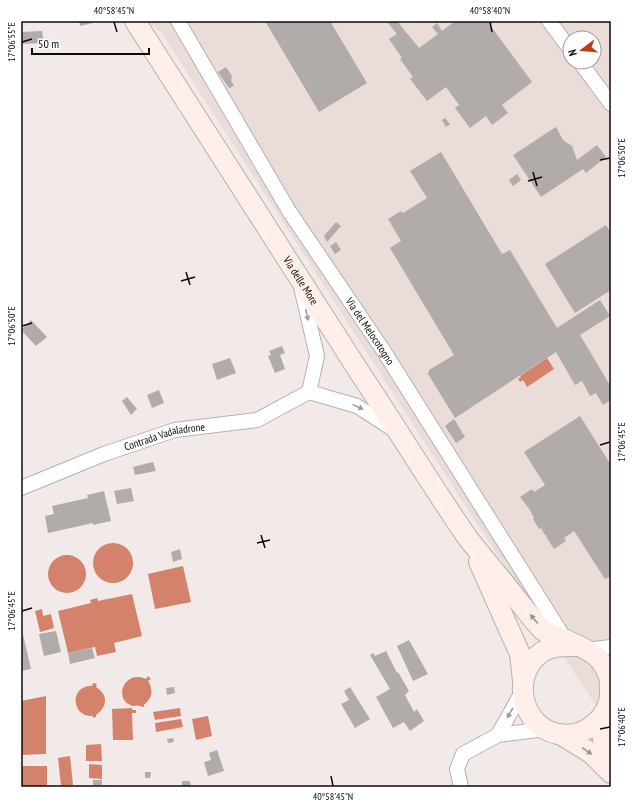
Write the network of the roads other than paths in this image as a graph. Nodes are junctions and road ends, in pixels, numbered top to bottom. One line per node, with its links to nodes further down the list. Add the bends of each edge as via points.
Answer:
1 (135, 21): 7 (main road, Via delle More)
2 (178, 21): 12 (street, Via del Melocotogno, via 289,211)
3 (549, 21): 4 (street)
4 (562, 38)
5 (586, 70): 6 (street)
6 (611, 104)
7 (298, 277): 8 (street, one-way to 8, via 317,356); 9 (main road, Via delle More)
8 (309, 392): 9 (street, one-way to 9, via 357,406); 10 (street, Contrada Vadaladrone, via 257,420 175,430 104,454)
9 (399, 433): 11 (main road, Via delle More)
10 (21, 488)
11 (468, 538): 12 (main road, one-way to 11, via 544,631); 14 (main road, via 520,654)
12 (576, 645): 13 (street); 14 (main road, via 560,645 542,652 529,665); 15 (main road, via 597,657 609,676)
13 (611, 646)
14 (522, 687): 16 (main road, via 524,704 529,714 536,723); 17 (street, one-way to 17)
15 (608, 707): 16 (main road, via 582,732); 18 (main road, via 605,748)
16 (553, 732): 17 (street); 19 (main road, one-way to 19, via 591,753)
17 (498, 734): 20 (street, via 463,754 457,769)
18 (611, 762)
19 (611, 773)
20 (461, 787)

